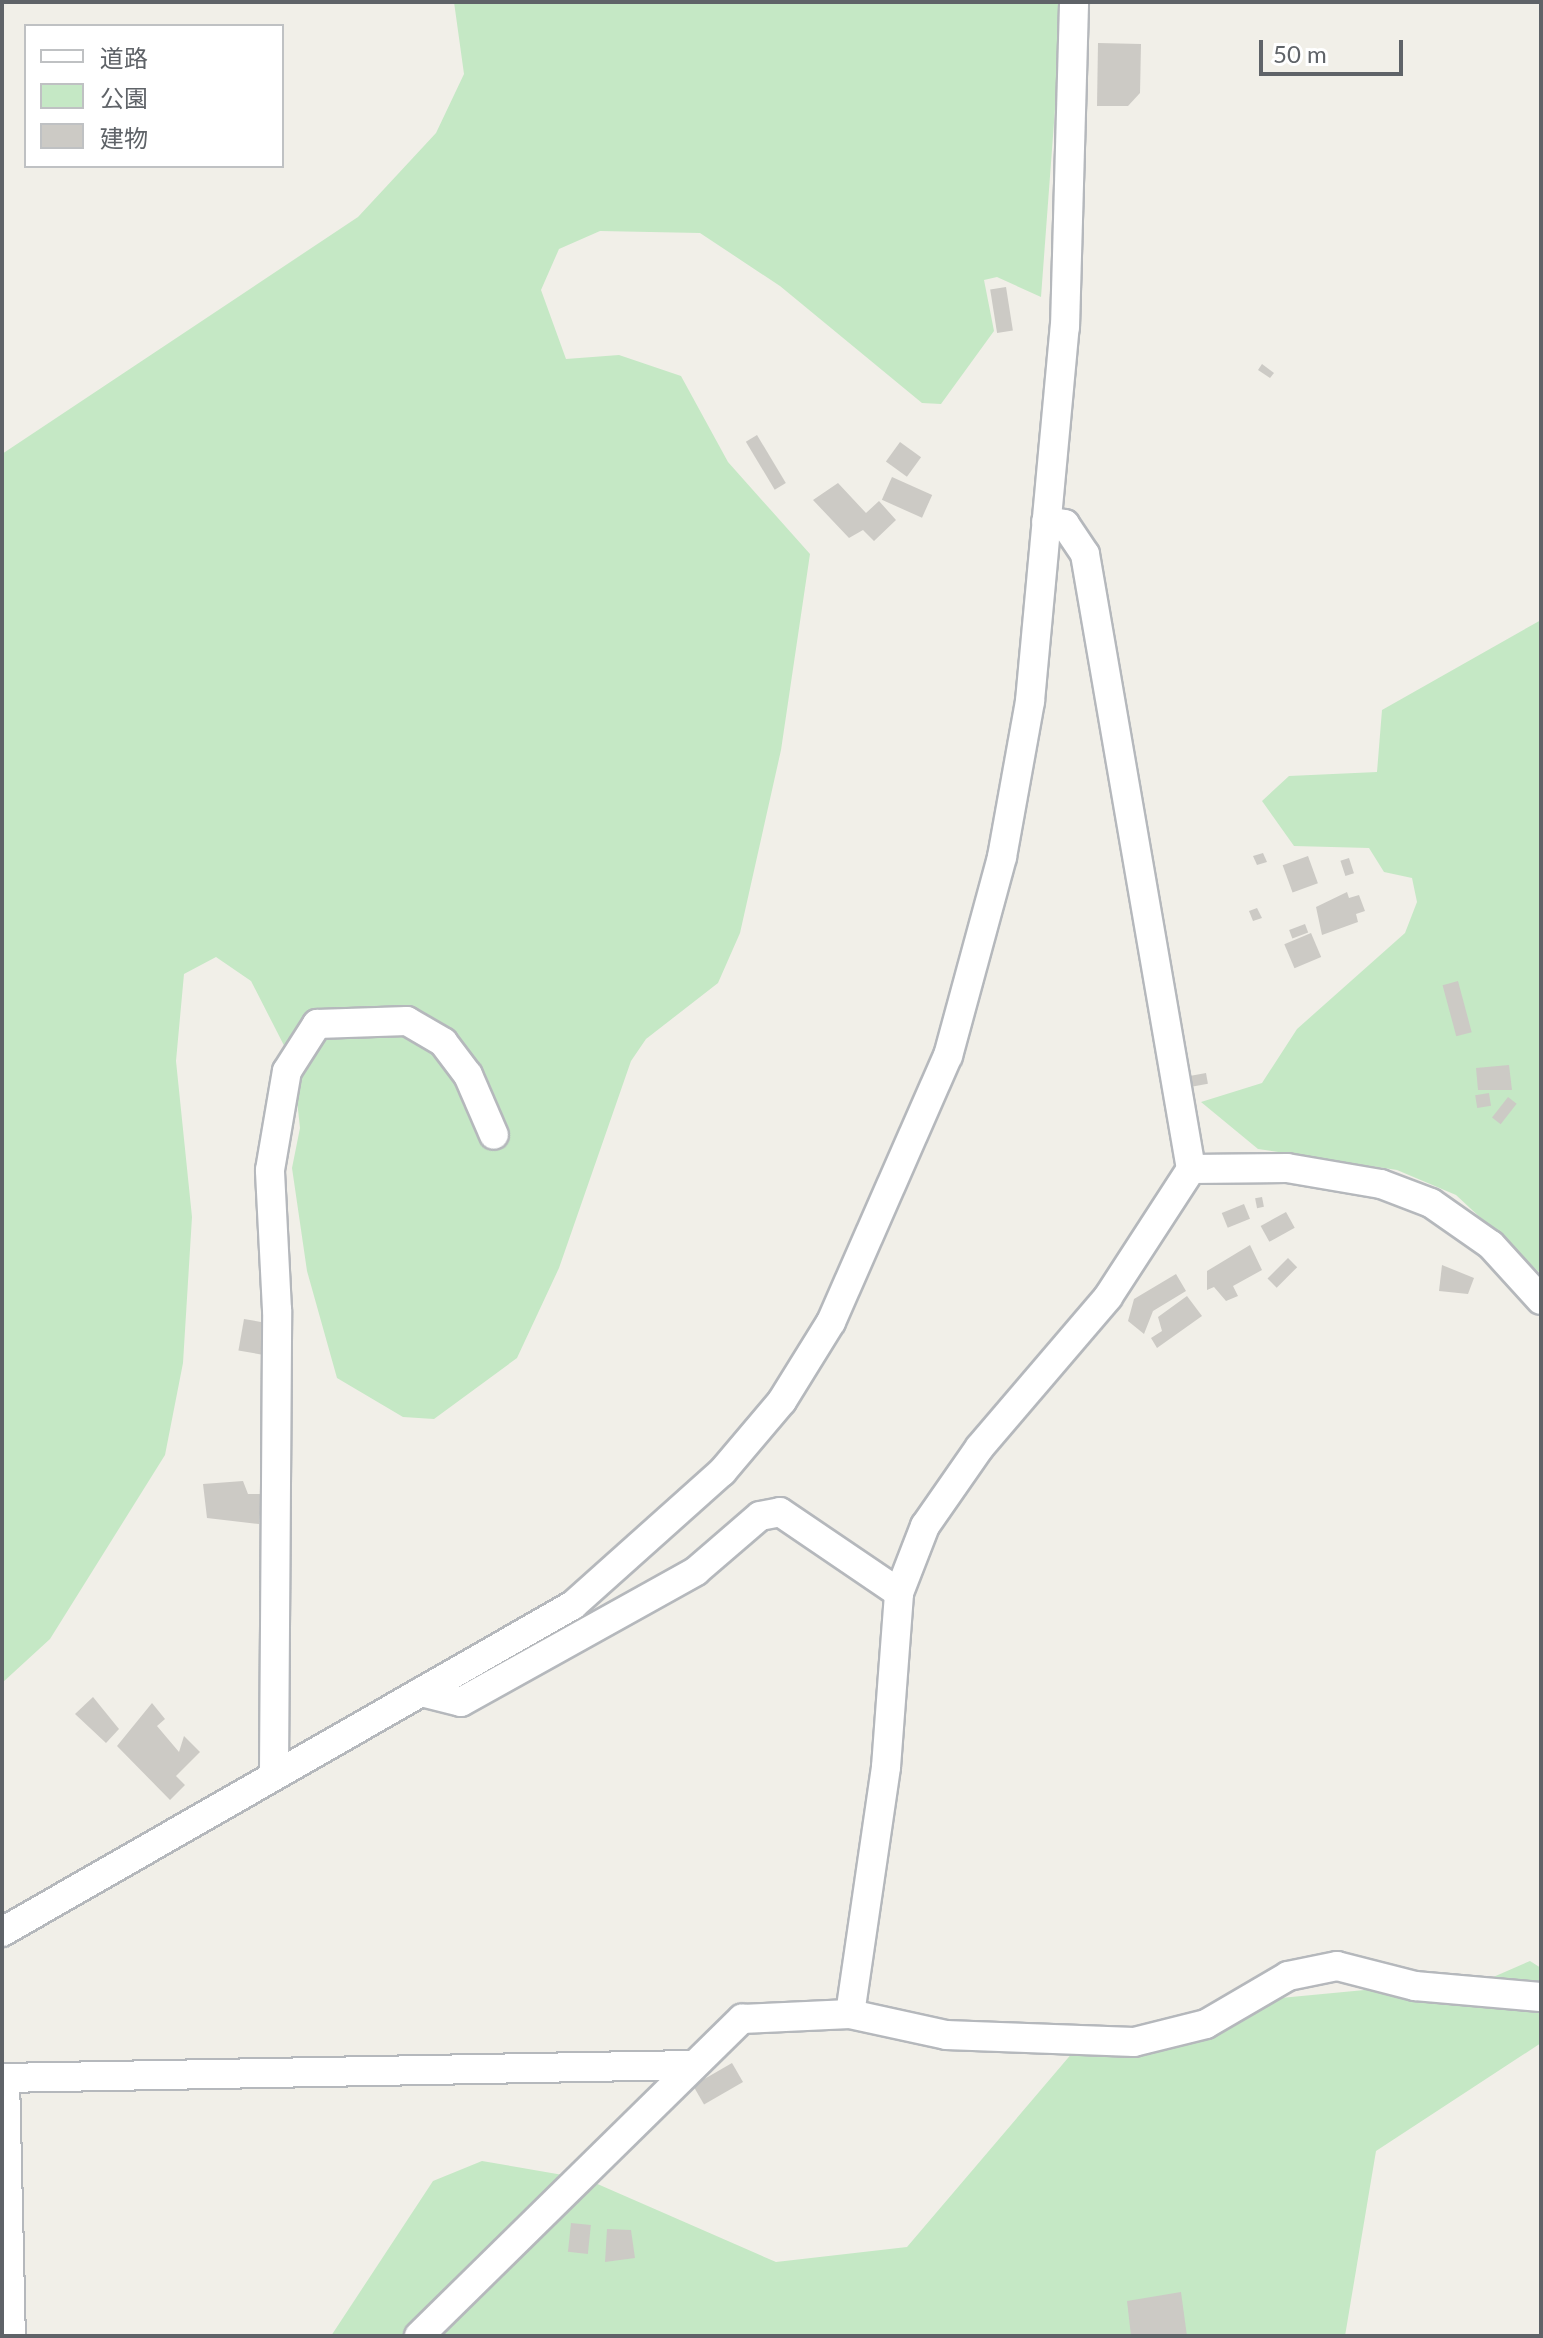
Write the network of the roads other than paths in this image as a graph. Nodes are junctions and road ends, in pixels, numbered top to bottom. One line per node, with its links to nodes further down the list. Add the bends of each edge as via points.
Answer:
1 (1074, 2): 2 (street, via 1065,327)
2 (1046, 521): 4 (street, via 1065,524 1085,554); 7 (street, via 1030,701 973,977 909,1153 831,1322 782,1401 655,1538 573,1605)
3 (494, 1135): 8 (street, via 468,1075 443,1042 407,1021 317,1024 287,1071 270,1170 277,1310)
4 (1191, 1169): 5 (street, via 1287,1168 1394,1189 1431,1203 1491,1245); 6 (street, via 1108,1297 933,1515)
5 (1541, 1300)
6 (899, 1593): 7 (street, via 780,1512 760,1516 696,1571 461,1702); 11 (street, via 886,1767)
7 (421, 1692): 8 (street)
8 (274, 1770): 9 (street)
9 (2, 1932)
10 (1541, 1997): 11 (street, via 1415,1986 1337,1966 1288,1976 1206,2024 1134,2042 946,2035)
11 (850, 2014): 12 (street, via 742,2019)
12 (690, 2065): 13 (street); 15 (street)
13 (4, 2078): 14 (street)
14 (11, 2336)
15 (419, 2336)

